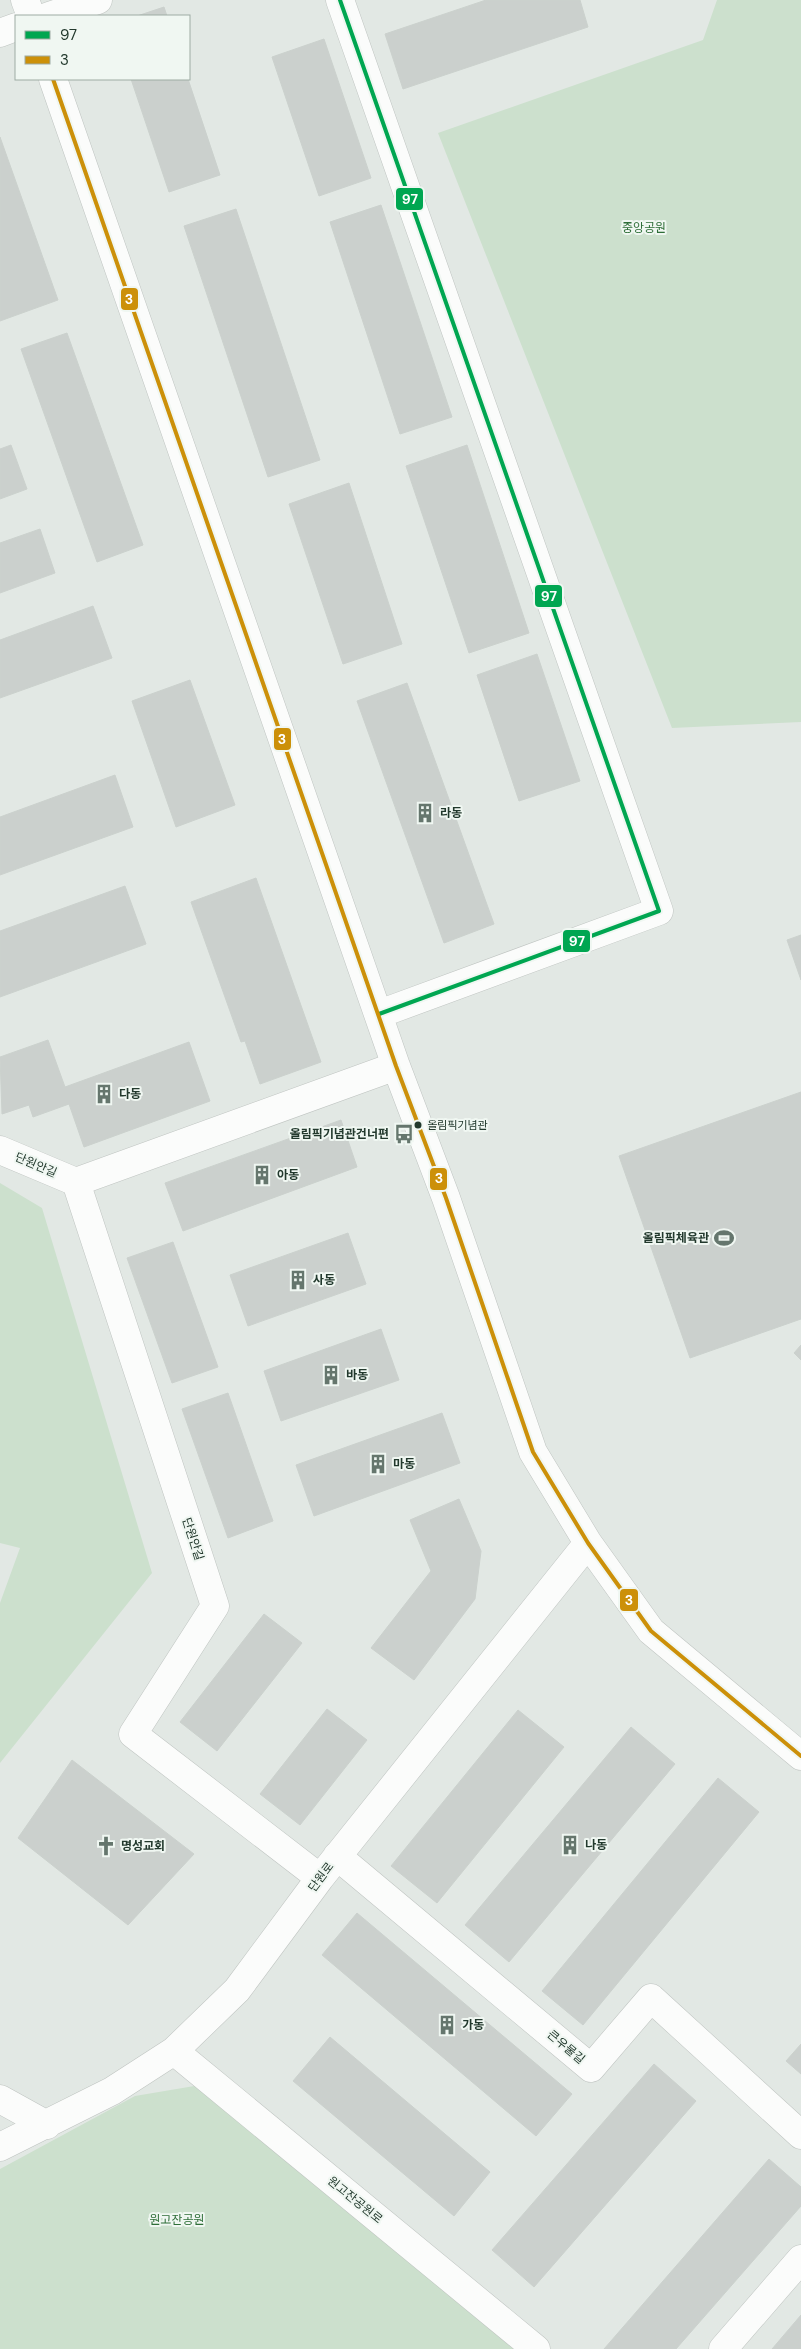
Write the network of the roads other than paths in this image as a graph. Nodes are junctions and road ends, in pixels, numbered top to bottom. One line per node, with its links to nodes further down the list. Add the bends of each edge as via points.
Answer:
1 (25, 0): 4 (street)
2 (98, 0): 5 (street)
3 (340, 0): 9 (street, via 659,911)
4 (31, 15)
5 (52, 15)
6 (15, 27): 7 (street)
7 (0, 33)
8 (53, 80): 9 (street)
9 (379, 1014): 10 (street)
10 (396, 1066): 12 (street); 13 (street, via 446,1198 533,1452)
11 (0, 1150): 12 (street, 단원안길)
12 (76, 1182): 16 (street, 단원안길, via 215,1606 133,1734)
13 (588, 1543): 14 (street, via 651,1631); 15 (street, 단원로)
14 (801, 1756)
15 (337, 1856): 16 (street, 단원로); 20 (street, 큰우물길, via 591,2068 651,1998)
16 (320, 1878): 17 (street, 단원로, via 237,1990)
17 (174, 2051): 19 (street, 단원로, via 112,2091); 23 (street, 원고잔공원로)
18 (0, 2098): 19 (street)
19 (47, 2125): 21 (street, 단원로)
20 (801, 2135)
21 (0, 2147)
22 (801, 2258): 24 (street)
23 (536, 2349)
24 (723, 2349)

